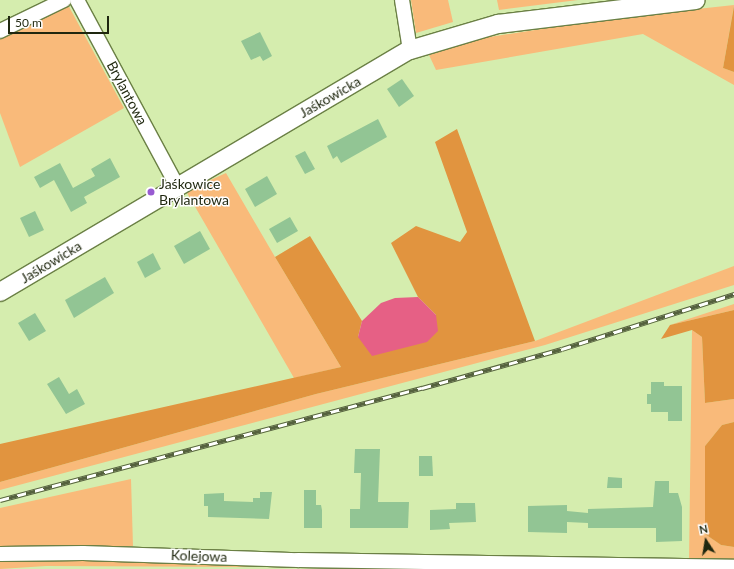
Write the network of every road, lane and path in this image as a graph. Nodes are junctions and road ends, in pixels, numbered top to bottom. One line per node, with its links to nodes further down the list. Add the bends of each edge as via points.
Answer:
1 (64, 0): 5 (street)
2 (77, 0): 7 (street, Brylantowa)
3 (402, 0): 6 (street)
4 (696, 0): 6 (street, Jaśkowicka, via 498,24)
5 (0, 29)
6 (410, 50): 7 (street, Jaśkowicka)
7 (177, 186): 8 (street, Jaśkowicka)
8 (0, 292)
9 (0, 554): 10 (street, Kolejowa, via 83,552 314,560)
10 (734, 567)

